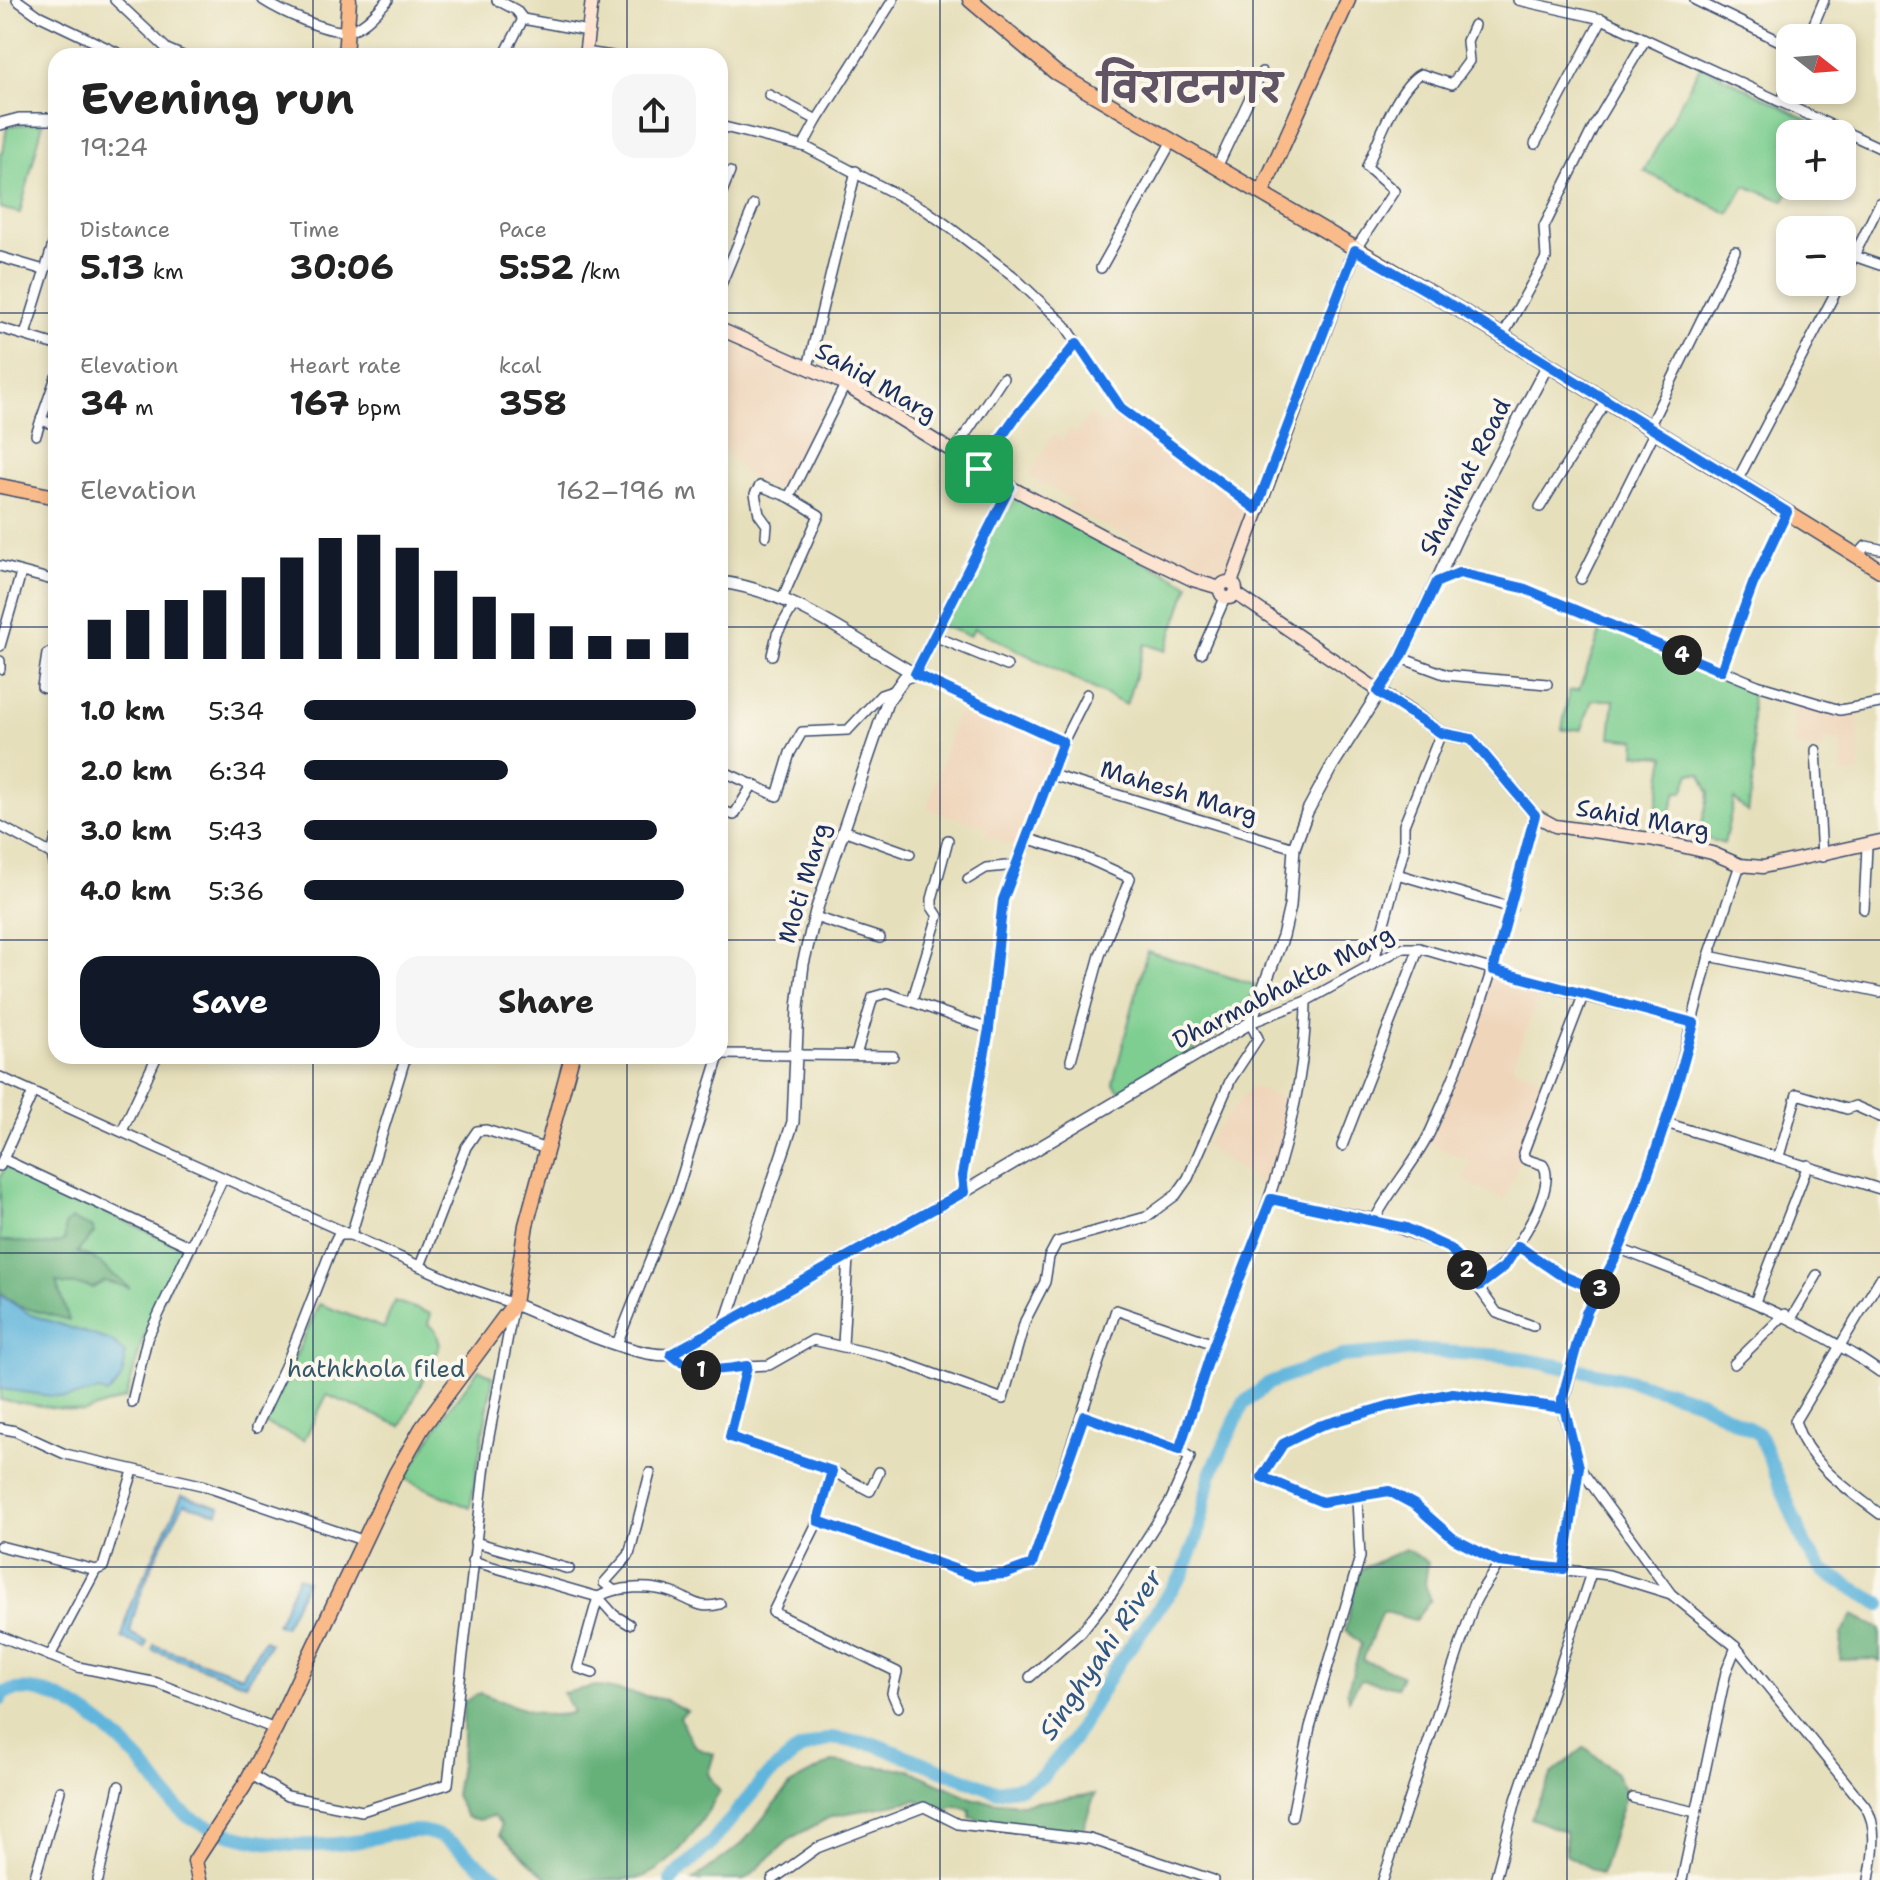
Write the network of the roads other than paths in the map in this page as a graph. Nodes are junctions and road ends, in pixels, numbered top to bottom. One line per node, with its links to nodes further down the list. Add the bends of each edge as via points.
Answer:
1 (17, 0): 22 (street)
2 (115, 0): 23 (street)
3 (263, 0): 18 (street, via 300,19)
4 (349, 0): 18 (main road)
5 (388, 0): 18 (street, via 366,23)
6 (497, 0): 14 (street)
7 (592, 0): 19 (main road)
8 (893, 0): 32 (street)
9 (970, 0): 35 (main road, via 1055,72)
10 (1348, 0): 43 (main road)
11 (1518, 0): 15 (street)
12 (1695, 0): 20 (street)
13 (1824, 0): 16 (street)
14 (523, 19): 19 (street); 25 (street)
15 (1602, 19): 21 (street); 36 (street)
16 (1814, 24)
17 (1474, 25): 46 (street, via 1467,41 1469,61 1452,84 1421,74 1411,79 1398,103 1367,167 1394,191)
18 (346, 31): 24 (main road)
19 (588, 31): 26 (main road)
20 (1776, 39)
21 (1645, 40): 29 (street); 60 (street, via 1594,126 1544,227 1546,258)
22 (107, 48)
23 (166, 48)
24 (345, 48)
25 (508, 48)
26 (586, 48)
27 (1262, 72): 39 (street)
28 (769, 95): 32 (street)
29 (1776, 98)
30 (1788, 104): 38 (street)
31 (48, 119): 33 (street)
32 (817, 120): 37 (street)
33 (0, 124)
34 (728, 128): 37 (street)
35 (1173, 139): 39 (main road); 54 (street)
36 (1535, 144)
37 (803, 146): 40 (street)
38 (1880, 148)
39 (1218, 165): 43 (main road)
40 (856, 171): 62 (street, via 970,242 1065,325); 64 (street)
41 (730, 172): 42 (street)
42 (728, 177)
43 (1262, 192): 46 (main road)
44 (754, 205): 53 (street)
45 (1879, 207): 48 (street)
46 (1355, 250): 60 (main road); 81 (main road)
47 (1735, 251): 71 (street)
48 (1856, 252)
49 (0, 257): 55 (street)
50 (1856, 257): 52 (street)
51 (48, 258): 55 (street)
52 (1880, 265)
53 (728, 268)
54 (1101, 268)
55 (44, 270): 59 (street)
56 (1834, 296): 75 (street)
57 (0, 328): 59 (street)
58 (728, 332): 64 (main road, Sahid Marg)
59 (25, 335): 61 (street)
60 (1502, 337): 63 (main road)
61 (48, 342)
62 (1077, 343): 74 (street); 81 (street, via 1121,408)
63 (1547, 366): 68 (main road); 91 (street, Shanihat Road)
64 (808, 367): 66 (main road, Sahid Marg)
65 (1003, 378): 73 (street)
66 (845, 385): 73 (main road, Sahid Marg); 79 (street)
67 (48, 400): 69 (street)
68 (1605, 403): 71 (main road); 80 (street)
69 (41, 420): 70 (street); 72 (street)
70 (48, 422)
71 (1651, 431): 75 (main road); 90 (street)
72 (36, 435)
73 (953, 453): 74 (main road, Sahid Marg)
74 (979, 469): 77 (main road, Sahid Marg)
75 (1736, 483): 82 (main road)
76 (0, 486): 78 (main road)
77 (1010, 487): 93 (main road, Sahid Marg, via 1193,580); 95 (street)
78 (48, 495)
79 (789, 497): 83 (street, via 763,486 756,491); 94 (street, via 819,517)
80 (1540, 507)
81 (1256, 509): 93 (main road)
82 (1787, 512): 85 (main road); 104 (street)
83 (766, 536)
84 (1880, 549): 85 (street, via 1866,546)
85 (1857, 556): 87 (main road)
86 (0, 566): 88 (street)
87 (1880, 570)
88 (21, 573): 89 (street); 96 (street)
89 (48, 579)
90 (1581, 579)
91 (1437, 582): 100 (street, Shanihat Road); 104 (street, via 1459,573 1523,588)
92 (728, 583): 94 (street, via 754,587)
93 (1228, 590): 97 (street); 109 (main road, Sahid Marg)
94 (787, 602): 99 (street); 105 (street)
95 (934, 636): 102 (street); 105 (street)
96 (0, 646)
97 (1201, 653)
98 (48, 654): 107 (street, via 42,687)
99 (772, 655)
100 (1401, 658): 106 (street, via 1447,675); 109 (street, Shanihat Road)
101 (0, 661): 103 (street)
102 (1007, 666)
103 (0, 669)
104 (1721, 671): 111 (street, via 1840,710)
105 (915, 674): 108 (street); 113 (street)
106 (1547, 684)
107 (48, 689)
108 (893, 691): 117 (street, via 881,695 848,730 802,732 777,796); 121 (street, Moti Marg)
109 (1378, 692): 112 (main road, Sahid Marg); 126 (street, Shanihat Road, via 1307,812)
110 (1087, 694): 113 (street)
111 (1880, 703)
112 (1441, 733): 119 (main road, Sahid Marg, via 1471,739); 132 (street, via 1404,825)
113 (1063, 742): 116 (street)
114 (1816, 750): 129 (street)
115 (728, 773): 117 (street)
116 (1052, 775): 122 (street); 126 (street, Mahesh Marg)
117 (753, 784): 118 (street, via 734,815)
118 (728, 813)
119 (1535, 815): 131 (main road, Sahid Marg, via 1555,826 1650,839); 134 (street)
120 (0, 826): 127 (street)
121 (843, 830): 128 (street); 136 (street, Moti Marg)
122 (1026, 838): 130 (street); 153 (street, via 1130,878 1100,955)
123 (948, 840): 144 (street, via 932,899 938,916)
124 (1880, 841): 125 (main road, Sahid Marg)
125 (1867, 846): 129 (main road, Sahid Marg); 135 (street)
126 (1294, 848): 146 (street, Shanihat Road, via 1283,936)
127 (48, 852)
128 (910, 854)
129 (1822, 857): 131 (main road, Sahid Marg, via 1763,867)
130 (1016, 865): 133 (street, via 986,868); 148 (street, via 1003,900)
131 (1740, 865): 139 (street)
132 (1397, 874): 134 (street); 140 (street)
133 (968, 879)
134 (1512, 908): 141 (street)
135 (1864, 909)
136 (815, 917): 137 (street); 149 (street, Moti Marg, via 803,964)
137 (880, 938)
138 (1419, 948): 140 (street, Dharmabhakta Marg, via 1402,948); 141 (street, Dharmabhakta Marg); 163 (street)
139 (1709, 956): 142 (street); 147 (street)
140 (1373, 964): 145 (street, Dharmabhakta Marg)
141 (1493, 970): 143 (street, Dharmabhakta Marg); 172 (street, via 1429,1134)
142 (1880, 992)
143 (1583, 996): 147 (street, Dharmabhakta Marg); 174 (street, via 1523,1153 1525,1159 1543,1165 1547,1179)
144 (912, 1001): 148 (street); 151 (street, via 887,993 873,997)
145 (1306, 1001): 146 (street, Dharmabhakta Marg); 171 (street, via 1305,1052 1295,1110)
146 (1250, 1023): 170 (street, Dharmabhakta Marg); 191 (street, via 1258,1038 1231,1079 1176,1195 1146,1217 1057,1242 1025,1321 1003,1399)
147 (1694, 1023): 161 (street)
148 (989, 1029): 170 (street, via 962,1176)
149 (797, 1053): 150 (street); 151 (street); 186 (street, Moti Marg, via 793,1122)
150 (728, 1055)
151 (856, 1055): 152 (street)
152 (893, 1056)
153 (1071, 1060)
154 (153, 1064): 162 (street)
155 (404, 1064): 173 (street)
156 (570, 1064): 164 (main road)
157 (717, 1064): 188 (street, via 676,1195)
158 (0, 1077): 159 (street)
159 (33, 1092): 162 (street); 166 (street)
160 (1880, 1117): 165 (street, via 1797,1094)
161 (1666, 1123): 165 (street); 176 (street)
162 (122, 1131): 168 (street)
163 (1342, 1146)
164 (547, 1149): 178 (street, via 477,1131); 184 (main road, via 526,1225)
165 (1779, 1156): 167 (street)
166 (1, 1162): 175 (street)
167 (1808, 1165): 169 (street); 183 (street)
168 (223, 1178): 173 (street); 175 (street)
169 (1880, 1189)
170 (964, 1192): 177 (street, Dharmabhakta Marg)
171 (1271, 1199): 172 (street); 189 (street)
172 (1375, 1219): 181 (street, via 1451,1249)
173 (351, 1235): 178 (street); 200 (street, via 338,1235 333,1245)
174 (1518, 1246): 181 (street, via 1504,1267); 182 (street, via 1559,1274)
175 (191, 1247): 196 (street, via 147,1339)
176 (1620, 1249): 182 (street); 183 (street)
177 (848, 1257): 186 (street, Dharmabhakta Marg); 191 (street)
178 (420, 1266): 184 (street)
179 (1817, 1275): 185 (street)
180 (1880, 1279): 190 (street)
181 (1479, 1286): 187 (street, via 1497,1313)
182 (1599, 1291): 197 (street, via 1586,1313)
183 (1755, 1302): 185 (street)
184 (514, 1304): 188 (street); 210 (main road, via 422,1428); 211 (street)
185 (1788, 1316): 190 (street); 193 (street)
186 (726, 1322): 192 (street, Dharmabhakta Marg)
187 (1533, 1326)
188 (617, 1344): 192 (street, via 653,1355)
189 (1214, 1344): 198 (street, via 1116,1310); 201 (street)
190 (1841, 1344): 195 (street); 208 (street, via 1795,1421 1827,1472)
191 (843, 1345): 194 (street, via 813,1340 769,1365)
192 (671, 1354): 194 (street, via 683,1366 707,1371)
193 (1734, 1364)
194 (747, 1366): 204 (street, via 730,1437)
195 (1880, 1372)
196 (132, 1402)
197 (1562, 1404): 202 (street); 207 (street, via 1453,1393 1388,1406 1319,1426 1283,1444 1262,1477 1322,1502)
198 (1084, 1416): 201 (street); 209 (street, via 1032,1564 1005,1574 970,1575)
199 (0, 1428): 203 (street, via 65,1454)
200 (256, 1428)
201 (1179, 1450): 228 (street, via 1190,1457 1170,1502 1112,1593 1081,1632)
202 (1579, 1467): 216 (street); 220 (street)
203 (133, 1471): 210 (street, via 201,1485); 217 (street, via 103,1567)
204 (832, 1471): 205 (street, via 870,1491); 209 (street)
205 (879, 1472)
206 (650, 1473): 219 (street, via 629,1555)
207 (1357, 1499): 214 (street, via 1389,1491 1415,1505 1454,1539); 236 (street, via 1360,1557 1310,1727)
208 (1880, 1514)
209 (818, 1521): 229 (street, via 773,1612 897,1672 892,1693)
210 (365, 1541): 230 (main road)
211 (475, 1542): 213 (street); 215 (street)
212 (0, 1546): 217 (street)
213 (472, 1561): 221 (street); 231 (street, via 448,1784 362,1811 287,1796)
214 (1499, 1562): 216 (street); 242 (street, via 1472,1609)
215 (569, 1569)
216 (1564, 1569): 218 (street)
217 (96, 1570): 226 (street)
218 (1591, 1573): 220 (street); 243 (street)
219 (608, 1586): 221 (street); 222 (street, via 669,1591 705,1608)
220 (1671, 1594): 225 (street)
221 (598, 1597): 223 (street); 227 (street, via 578,1668)
222 (720, 1604)
223 (629, 1624)
224 (0, 1636): 226 (street)
225 (1736, 1647): 235 (street); 245 (street, via 1872,1816)
226 (50, 1656): 230 (street, via 157,1683)
227 (593, 1673)
228 (1030, 1677)
229 (898, 1707)
230 (275, 1729): 231 (main road)
231 (247, 1780): 239 (main road, via 201,1848 195,1861)
232 (119, 1786): 238 (street)
233 (60, 1791): 237 (street)
234 (1633, 1798): 235 (street)
235 (1696, 1812): 244 (street)
236 (1292, 1816)
237 (34, 1880)
238 (98, 1880)
239 (199, 1880)
240 (772, 1880): 241 (street, via 817,1848 924,1807 958,1824 1090,1839)
241 (1213, 1880)
242 (1383, 1880)
243 (1495, 1880)
244 (1682, 1880)
245 (1869, 1880)

